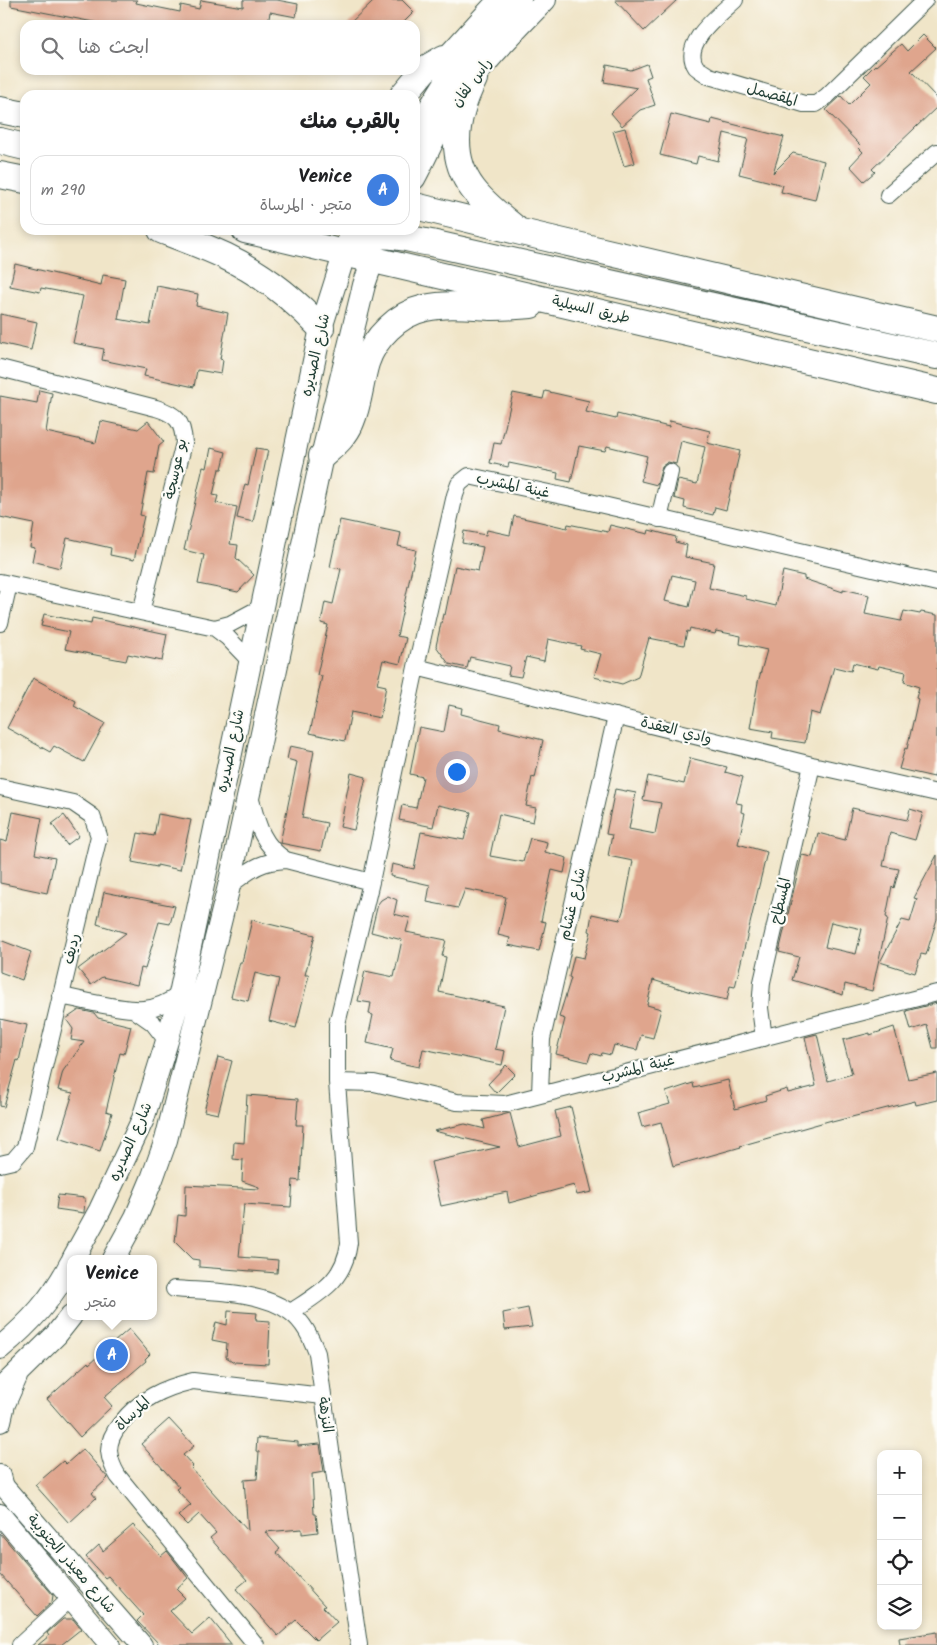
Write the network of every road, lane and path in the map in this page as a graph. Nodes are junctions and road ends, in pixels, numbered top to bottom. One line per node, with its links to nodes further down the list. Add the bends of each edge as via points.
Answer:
1 (498, 0): 6 (street)
2 (518, 0): 12 (main road, via 474,48)
3 (546, 0): 7 (street, راس لفان)
4 (735, 0): 5 (street, المقصمل, via 697,38 692,53 696,67 709,76 804,104 816,104 826,96)
5 (925, 0)
6 (444, 58): 8 (main road, via 426,69); 9 (street)
7 (474, 79): 16 (street, راس لفان, via 449,114); 21 (main road, via 460,109 457,125 461,163 473,189)
8 (407, 90)
9 (420, 90)
10 (0, 110): 11 (main road)
11 (20, 115)
12 (420, 127)
13 (0, 141): 14 (main road)
14 (20, 146)
15 (937, 152): 19 (street)
16 (420, 169)
17 (0, 175): 18 (main road)
18 (20, 179)
19 (888, 195)
20 (420, 207): 21 (main road)
21 (521, 232): 27 (main road)
22 (173, 235): 26 (main road, via 227,257 260,276 305,311)
23 (314, 235): 24 (main road, طريق السيلية)
24 (369, 239): 25 (main road, طريق السيلية); 26 (main road, شارع الصديره); 28 (main road, via 451,247); 31 (main road, شارع الصديره, via 364,285)
25 (551, 301): 30 (main road, طريق السيلية); 31 (main road, via 514,307 457,304 423,308 394,323 374,347 367,362 351,423 337,443)
26 (321, 328): 36 (main road, شارع الصديره)
27 (937, 329)
28 (937, 356)
29 (0, 368): 37 (street, بو عوسجة, via 156,408 178,419 184,442)
30 (937, 391)
31 (322, 456): 46 (main road, شارع الصديره)
32 (670, 472): 33 (street)
33 (659, 519): 35 (street, غينة المشرب); 41 (street, غينة المشرب, via 469,476 459,484 454,494)
34 (5, 583): 37 (street); 38 (street)
35 (937, 583)
36 (260, 608): 39 (street); 40 (main road, شارع الصديره)
37 (141, 612): 39 (street)
38 (0, 622)
39 (215, 628): 40 (street, via 227,636)
40 (250, 662): 51 (main road, شارع الصديره)
41 (416, 667): 42 (street, وادي العقدة); 48 (street, غينة المشرب)
42 (616, 716): 43 (street, وادي العقدة); 57 (street, شارع غشام, via 542,1039)
43 (812, 765): 45 (street, وادي العقدة); 54 (street, المسطاح, via 762,982 760,1008)
44 (0, 787): 52 (street, رديف, via 73,803 92,816 99,836)
45 (937, 793)
46 (249, 794): 47 (street, via 261,835 271,849); 49 (main road, شارع الصديره)
47 (286, 860): 48 (street); 49 (street, via 258,865)
48 (371, 882): 56 (street, غينة المشرب, via 337,1024)
49 (229, 886): 60 (main road, شارع الصديره, via 166,1140 139,1209)
50 (937, 993): 54 (street, غينة المشرب)
51 (180, 994): 53 (street, via 158,1006); 55 (main road, شارع الصديره)
52 (60, 996): 53 (street); 58 (street, رديف, via 25,1147 13,1161)
53 (133, 1010): 55 (street, via 153,1023)
54 (764, 1038): 57 (street, غينة المشرب)
55 (167, 1041): 59 (main road, شارع الصديره, via 138,1131)
56 (336, 1082): 57 (street, غينة المشرب, via 374,1083 457,1102 505,1104); 63 (street, غينة المشرب, via 349,1243 347,1257 332,1283)
57 (540, 1094)
58 (0, 1164)
59 (75, 1255)
60 (115, 1255)
61 (67, 1270): 65 (main road, via 58,1287)
62 (174, 1289): 63 (street, النزهة, via 247,1296 271,1301)
63 (291, 1312): 69 (street, النزهة, via 308,1331 317,1353)
64 (68, 1320): 67 (main road, via 56,1335)
65 (26, 1325): 66 (main road); 67 (main road, via 9,1359)
66 (2, 1346)
67 (9, 1370): 68 (main road); 70 (main road, via 10,1388)
68 (0, 1390)
69 (322, 1396): 77 (street, المرساة, via 193,1381 152,1395 138,1405 113,1433 109,1449 111,1464 118,1476); 78 (street, النزهة)
70 (0, 1421)
71 (1, 1481): 76 (street, شارع معيذر الجنوبية)
72 (0, 1514): 73 (street, شارع معيذر الجنوبية)
73 (71, 1598): 74 (street); 75 (street, شارع معيذر الجنوبية)
74 (20, 1645)
75 (110, 1645)
76 (142, 1645)
77 (256, 1645)
78 (359, 1645)

